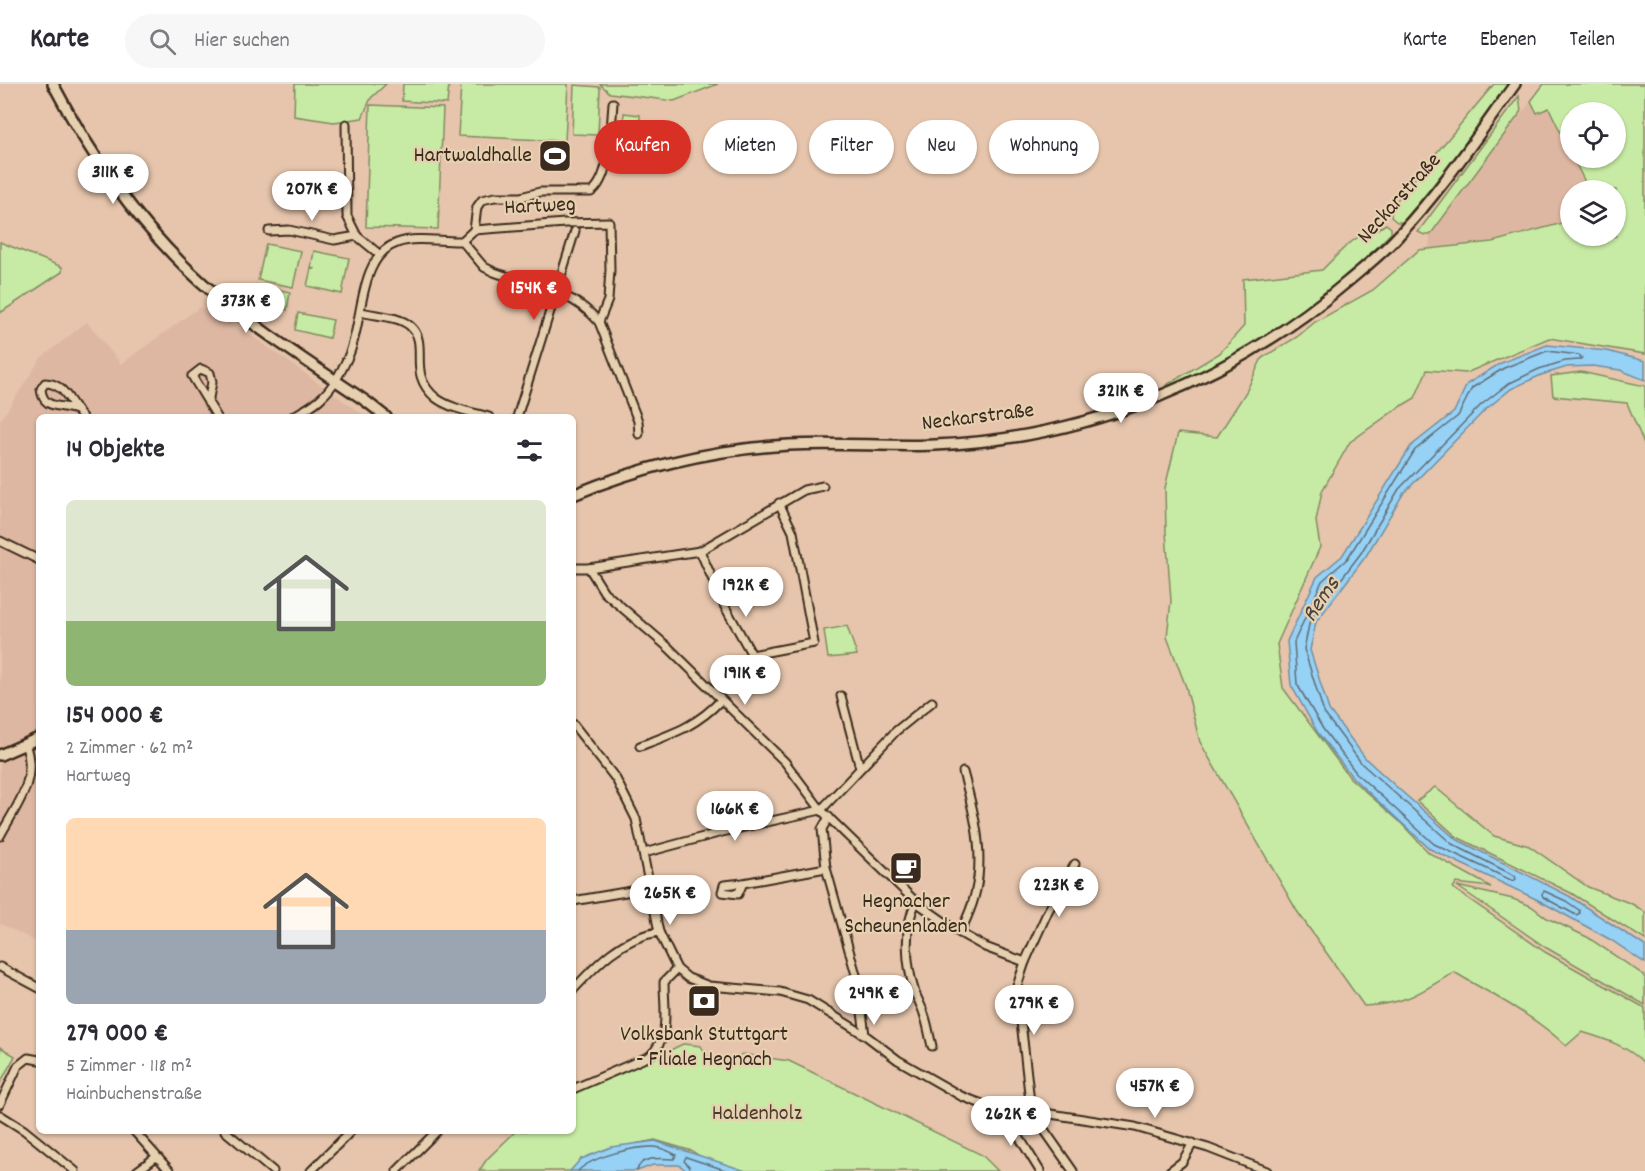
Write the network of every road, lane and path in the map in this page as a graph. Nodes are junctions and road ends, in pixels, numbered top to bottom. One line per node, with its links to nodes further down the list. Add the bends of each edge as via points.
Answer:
1 (53, 84): 14 (main road, via 93,155 169,250 237,311)
2 (1515, 84): 25 (main road, Neckarstraße, via 1451,173 1401,233 1369,263 1331,296 1257,348 1166,395 1074,423 996,440 937,445 789,445 720,452 657,465)
3 (613, 103): 5 (street, via 606,165 596,189 482,200 477,207)
4 (346, 124): 8 (street, via 347,216)
5 (474, 230): 9 (street); 13 (street, Hartweg, via 609,222 608,300)
6 (269, 231): 8 (street, via 289,230 334,240)
7 (575, 231): 11 (street, Hartweg)
8 (357, 236): 10 (street)
9 (462, 242): 10 (street, via 409,240); 11 (street, via 484,267)
10 (379, 254): 12 (street, via 367,279)
11 (558, 291): 13 (street, via 579,302); 22 (street, Hartweg)
12 (361, 312): 14 (street, via 354,342); 21 (street, via 409,325 419,340 419,372 428,389 447,404)
13 (599, 322): 23 (street, via 638,421)
14 (335, 380): 19 (street, via 323,396); 20 (main road)
15 (208, 403): 18 (street)
16 (76, 410): 16 (street, via 61,388 45,383 41,389 46,403); 17 (street)
17 (79, 414)
18 (215, 414)
19 (296, 414)
20 (382, 414)
21 (479, 414)
22 (518, 414)
23 (639, 434)
24 (823, 486): 26 (street, via 804,490)
25 (576, 494)
26 (779, 504): 28 (street); 28 (street, via 793,532 814,643 752,655)
27 (0, 541): 29 (street)
28 (700, 551): 31 (street)
29 (36, 559)
30 (576, 568): 31 (street)
31 (589, 568): 33 (street, via 604,592)
32 (841, 696): 40 (street)
33 (721, 700): 38 (street, via 707,716); 42 (street, via 785,762)
34 (932, 702): 40 (street)
35 (576, 728): 45 (street, via 620,786 636,819)
36 (36, 739): 37 (main road)
37 (25, 744): 39 (main road); 44 (street, via 30,777)
38 (640, 746)
39 (0, 754)
40 (860, 768): 42 (street)
41 (963, 772): 55 (street, via 977,825 979,866 974,898)
42 (821, 810): 43 (street); 45 (street)
43 (829, 817): 47 (street, via 822,829); 52 (street)
44 (0, 836)
45 (644, 853): 49 (street)
46 (1075, 864): 56 (street)
47 (826, 868): 48 (street); 61 (street, via 858,982)
48 (743, 883)
49 (649, 888): 51 (street); 53 (street)
50 (694, 897): 53 (street, via 682,896)
51 (576, 900)
52 (916, 902): 55 (street); 62 (street, via 908,926 909,965)
53 (653, 905): 54 (street)
54 (659, 932): 58 (street); 60 (street, via 617,947)
55 (960, 933): 56 (street)
56 (1025, 962): 67 (street, via 1017,987)
57 (0, 967): 59 (street)
58 (677, 969): 61 (street, via 709,986 780,992 808,1000); 64 (street, via 664,982 664,1034 656,1050)
59 (36, 986)
60 (576, 987)
61 (865, 1035): 66 (street, via 898,1060 962,1096)
62 (932, 1046)
63 (36, 1059): 65 (street, via 28,1058 18,1066)
64 (576, 1088)
65 (0, 1104)
66 (1003, 1111): 67 (street); 82 (street)
67 (1030, 1111): 73 (street, via 1135,1126); 83 (street)
68 (0, 1115): 77 (street)
69 (137, 1134): 74 (street)
70 (230, 1134): 80 (street)
71 (348, 1134): 75 (street)
72 (434, 1134): 81 (street)
73 (1193, 1143): 76 (street); 84 (street, via 1182,1162)
74 (156, 1157): 78 (street); 79 (street)
75 (317, 1170)
76 (1262, 1170)
77 (75, 1171)
78 (138, 1171)
79 (170, 1171)
80 (273, 1171)
81 (397, 1171)
82 (1040, 1171)
83 (1073, 1171)
84 (1170, 1171)

